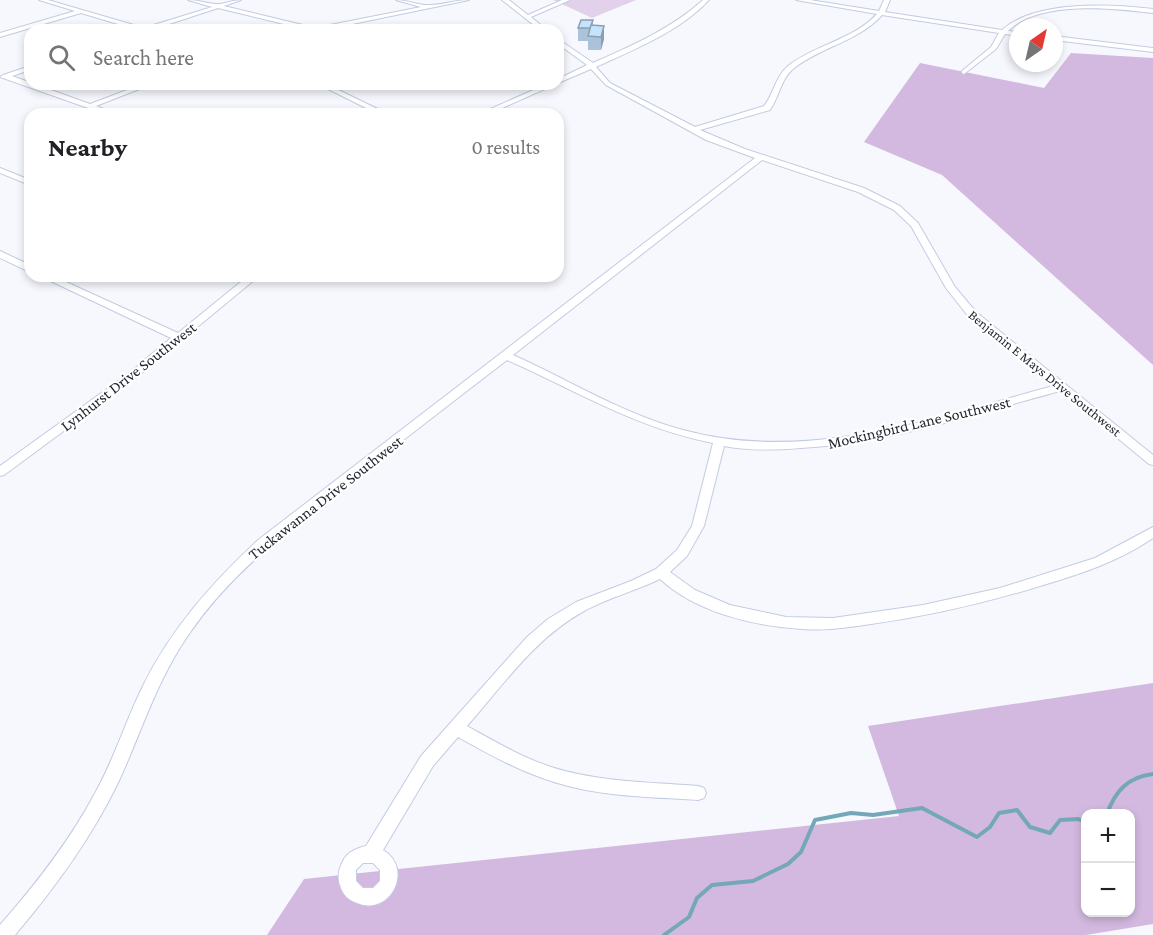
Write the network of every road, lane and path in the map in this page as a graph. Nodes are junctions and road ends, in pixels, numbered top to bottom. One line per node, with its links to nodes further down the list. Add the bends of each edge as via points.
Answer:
1 (42, 0): 16 (street)
2 (191, 0): 13 (street)
3 (238, 0): 13 (street)
4 (399, 0): 14 (street)
5 (466, 0): 14 (street)
6 (505, 0): 19 (street)
7 (567, 0): 19 (street)
8 (693, 0): 12 (street)
9 (799, 0): 18 (street)
10 (887, 0): 18 (street)
11 (1059, 0): 17 (street)
12 (705, 1): 33 (street, via 674,25)
13 (218, 6): 22 (street); 23 (street)
14 (427, 8): 24 (street)
15 (1020, 9): 27 (street)
16 (81, 11): 20 (street); 21 (street)
17 (1153, 11)
18 (881, 15): 27 (street); 47 (street, via 788,69 767,108)
19 (527, 17): 25 (street)
20 (34, 24)
21 (125, 24)
22 (163, 24)
23 (291, 24)
24 (346, 24)
25 (536, 24)
26 (24, 27): 28 (street)
27 (1003, 32): 29 (street); 35 (street, via 994,48)
28 (2, 33)
29 (1009, 33)
30 (1063, 39): 32 (street)
31 (564, 45): 33 (street, Benjamin E Mays Drive Southwest)
32 (1153, 50)
33 (591, 65): 37 (street); 47 (street, Benjamin E Mays Drive Southwest, via 608,84)
34 (24, 70): 36 (street)
35 (964, 72)
36 (3, 77): 38 (street)
37 (564, 78)
38 (24, 84)
39 (42, 90): 43 (street)
40 (133, 90): 43 (street)
41 (334, 90): 45 (street)
42 (539, 90): 46 (street)
43 (90, 106): 44 (street)
44 (96, 108)
45 (371, 108)
46 (497, 108)
47 (694, 130): 48 (street, Benjamin E Mays Drive Southwest)
48 (760, 158): 56 (street, Tuckawanna Drive Southwest); 57 (street, Benjamin E Mays Drive Southwest, via 861,190 897,208 915,225 965,307)
49 (0, 170): 50 (street)
50 (24, 180)
51 (0, 254): 52 (street)
52 (24, 265)
53 (58, 282): 55 (street)
54 (247, 282): 55 (street, Lynhurst Drive Southwest)
55 (179, 338): 61 (street, Lynhurst Drive Southwest)
56 (505, 356): 58 (street, Mockingbird Lane Southwest, via 647,422); 68 (street, Tuckawanna Drive Southwest, via 263,543 222,581 166,655 111,780 82,833)
57 (1061, 387): 58 (street, Mockingbird Lane Southwest, via 838,443 782,447); 60 (street, Benjamin E Mays Drive Southwest)
58 (719, 442): 64 (street, via 698,526 682,553)
59 (0, 458): 61 (street)
60 (1153, 461)
61 (14, 462): 62 (street, Lynhurst Drive Southwest)
62 (0, 472)
63 (1153, 532): 64 (street, via 1109,559 973,602 832,623 779,622 746,615 678,587)
64 (661, 572): 65 (street, via 581,606 552,623)
65 (455, 727): 66 (street, via 506,756 553,774 600,785); 67 (street, via 427,761)
66 (698, 793)
67 (371, 854)
68 (3, 935)

